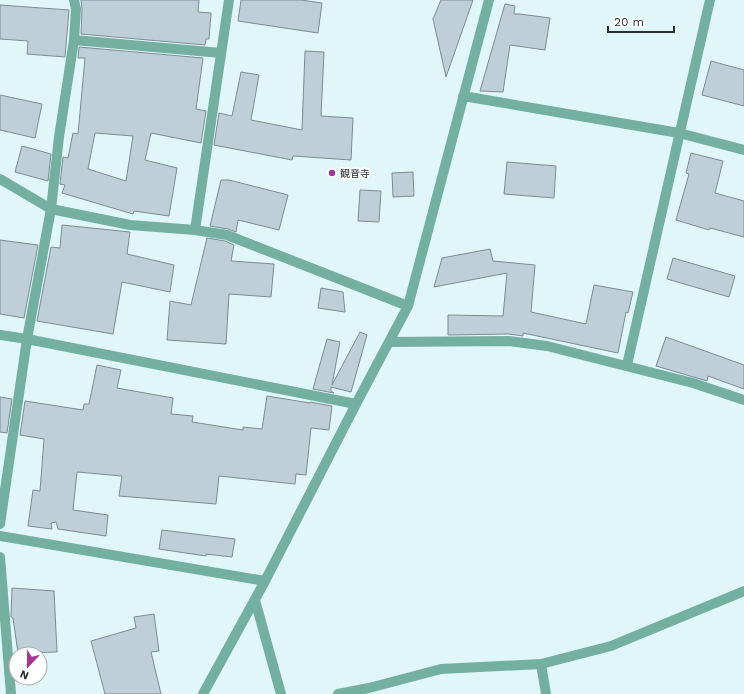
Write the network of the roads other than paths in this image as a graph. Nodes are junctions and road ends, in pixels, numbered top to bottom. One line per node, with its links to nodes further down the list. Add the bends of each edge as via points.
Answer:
1 (74, 0): 5 (street)
2 (229, 0): 6 (street)
3 (489, 0): 7 (street)
4 (710, 0): 8 (street)
5 (74, 40): 6 (street); 11 (street)
6 (221, 53): 12 (street)
7 (463, 96): 8 (street); 13 (street)
8 (679, 133): 9 (street); 17 (street)
9 (744, 150)
10 (0, 179): 11 (street)
11 (51, 209): 12 (street, via 130,225); 15 (street)
12 (196, 230): 13 (street, via 227,234)
13 (408, 306): 16 (street)
14 (0, 335): 15 (street)
15 (27, 339): 19 (street); 20 (street)
16 (389, 342): 17 (street, via 509,341 547,346); 19 (street)
17 (627, 365): 18 (street)
18 (744, 400)
19 (356, 404): 23 (street)
20 (0, 524)
21 (0, 536): 23 (street)
22 (0, 557): 27 (street)
23 (265, 581): 25 (street)
24 (744, 591): 26 (street, via 611,646)
25 (255, 600): 28 (street); 29 (street)
26 (541, 664): 30 (street, via 441,669); 31 (street)
27 (11, 694)
28 (203, 694)
29 (281, 694)
30 (338, 694)
31 (546, 694)

